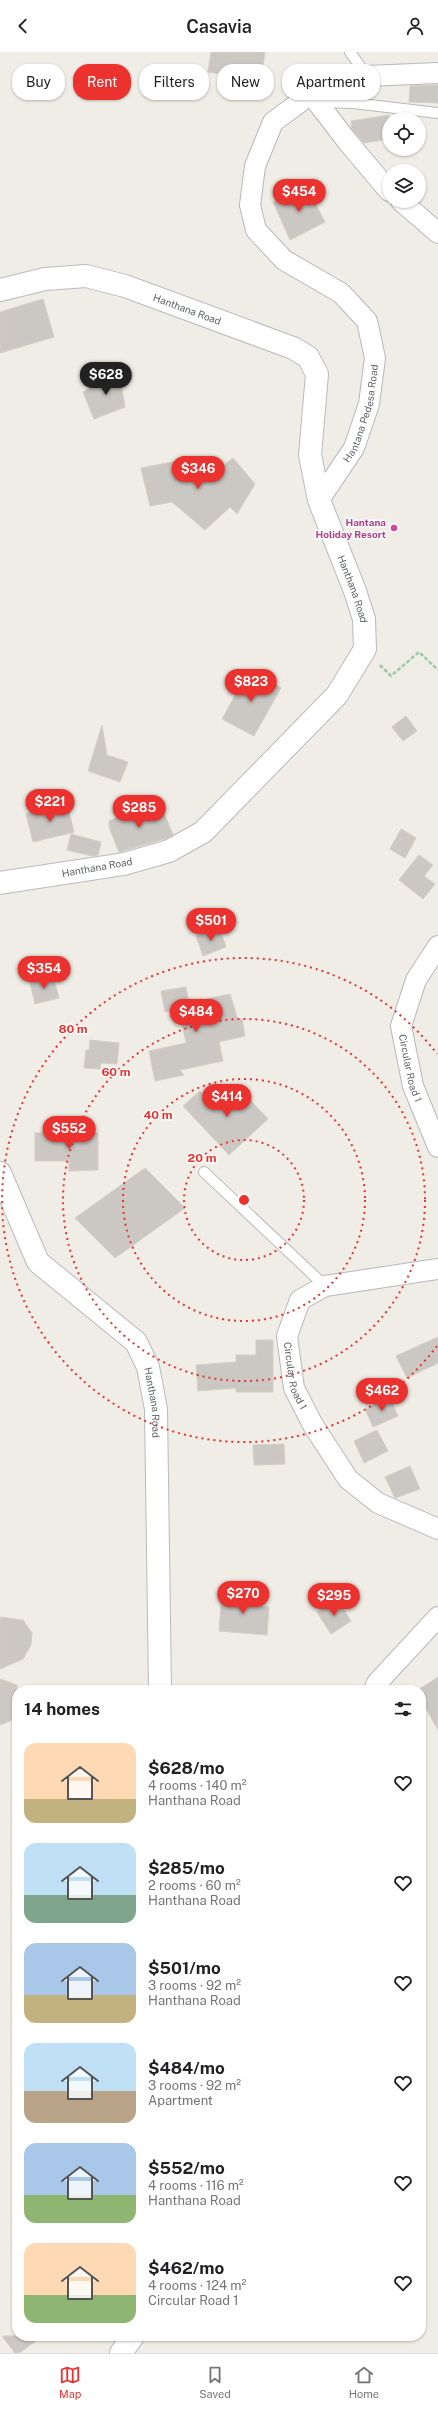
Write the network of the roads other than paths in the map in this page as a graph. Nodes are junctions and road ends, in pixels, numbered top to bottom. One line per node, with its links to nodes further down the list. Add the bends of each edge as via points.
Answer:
1 (350, 52): 2 (lane)
2 (358, 64)
3 (438, 73): 4 (street, Hantana Pedesa Road)
4 (380, 75)
5 (311, 100): 13 (street, Hantana Pedesa Road, via 273,122 255,166 250,204 256,230 284,260 341,293 367,321 375,358 370,404 354,448)
6 (316, 100): 9 (street)
7 (330, 100): 8 (lane)
8 (438, 113)
9 (382, 182)
10 (409, 208): 11 (street)
11 (438, 233)
12 (0, 290): 13 (street, Hanthana Road, via 45,279 86,276 132,288 293,348 308,357 317,374 310,455)
13 (319, 500): 14 (street, Hanthana Road, via 362,612 365,649 337,695 203,832 169,851 124,864)
14 (0, 884)
15 (438, 946): 16 (street, Circular Road 1, via 416,980 400,1026 413,1086)
16 (438, 1147)
17 (204, 1172): 20 (lane)
18 (0, 1173): 23 (street, Hanthana Road, via 38,1262 136,1342 148,1366 156,1409)
19 (438, 1269): 20 (street, Circular Road 1)
20 (325, 1286): 21 (street, Circular Road 1, via 300,1300 287,1336 294,1388 313,1425 348,1479 378,1503)
21 (438, 1528)
22 (438, 1617): 24 (street)
23 (160, 1685)
24 (376, 1685)
25 (129, 2341): 26 (street)
26 (120, 2353)

